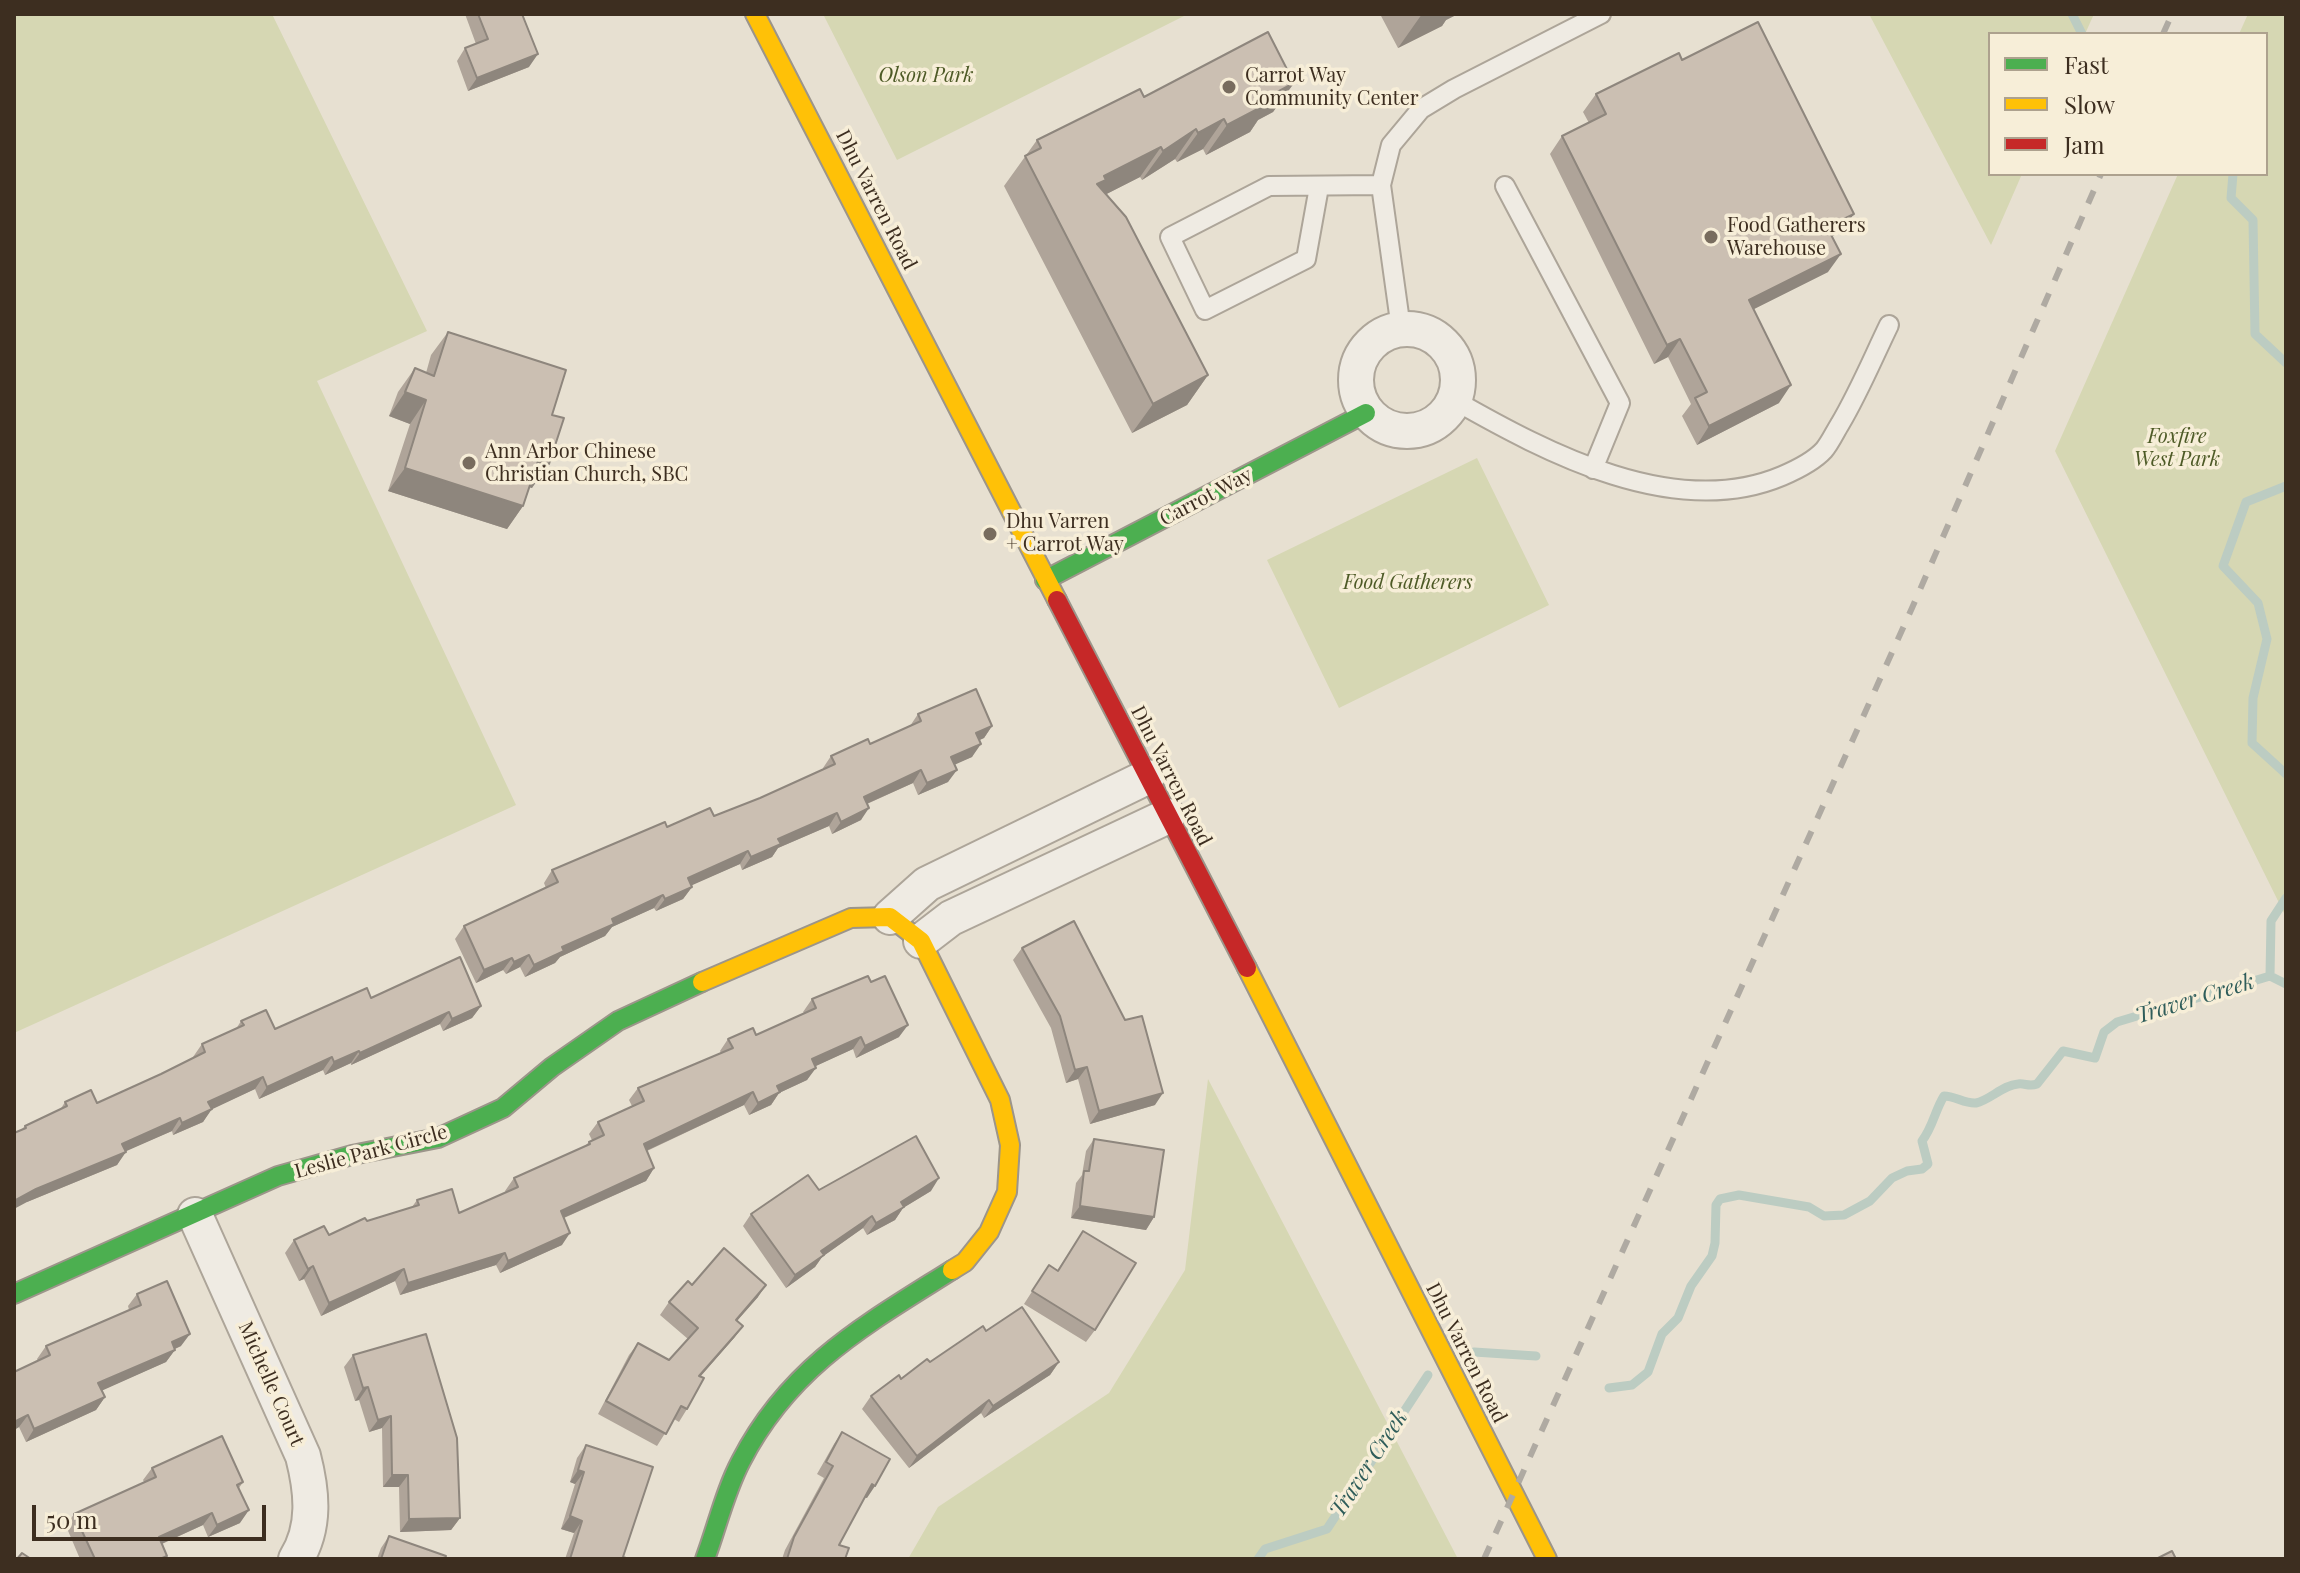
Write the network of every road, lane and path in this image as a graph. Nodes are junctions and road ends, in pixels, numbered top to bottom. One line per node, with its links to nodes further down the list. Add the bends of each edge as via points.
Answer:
1 (755, 14): 11 (street, Dhu Varren Road)
2 (1601, 14): 3 (lane, via 1421,109 1391,145)
3 (1381, 185): 5 (lane); 7 (lane)
4 (1505, 186): 10 (lane, via 1620,403)
5 (1319, 187): 5 (lane, via 1269,186 1170,237 1205,310 1306,259)
6 (1889, 325): 10 (lane, via 1824,450 1796,470 1756,487 1697,491)
7 (1401, 329): 8 (street, via 1418,330 1447,347 1458,378); 9 (street, via 1372,341 1362,353 1355,384)
8 (1454, 400): 9 (street, via 1438,422 1409,432 1378,424); 10 (lane)
9 (1366, 413): 11 (street, Carrot Way)
10 (1593, 469)
11 (1045, 580): 12 (street, Dhu Varren Road)
12 (1147, 777): 13 (street, Dhu Varren Road); 14 (street)
13 (1168, 816): 15 (street); 22 (street, Dhu Varren Road)
14 (994, 852): 15 (street); 16 (street, via 927,884)
15 (1012, 890): 17 (street, via 951,918)
16 (890, 917): 17 (street); 18 (street, Leslie Park Circle, via 851,918 618,1021 503,1108 438,1138 278,1176)
17 (921, 941): 21 (street, via 1000,1100 1010,1145 1007,1192 989,1232 965,1262 848,1336 776,1405 740,1462)
18 (195, 1215): 19 (street, Leslie Park Circle); 20 (street, Michelle Court, via 303,1456 310,1524)
19 (14, 1294)
20 (296, 1559)
21 (705, 1559)
22 (1547, 1559)

